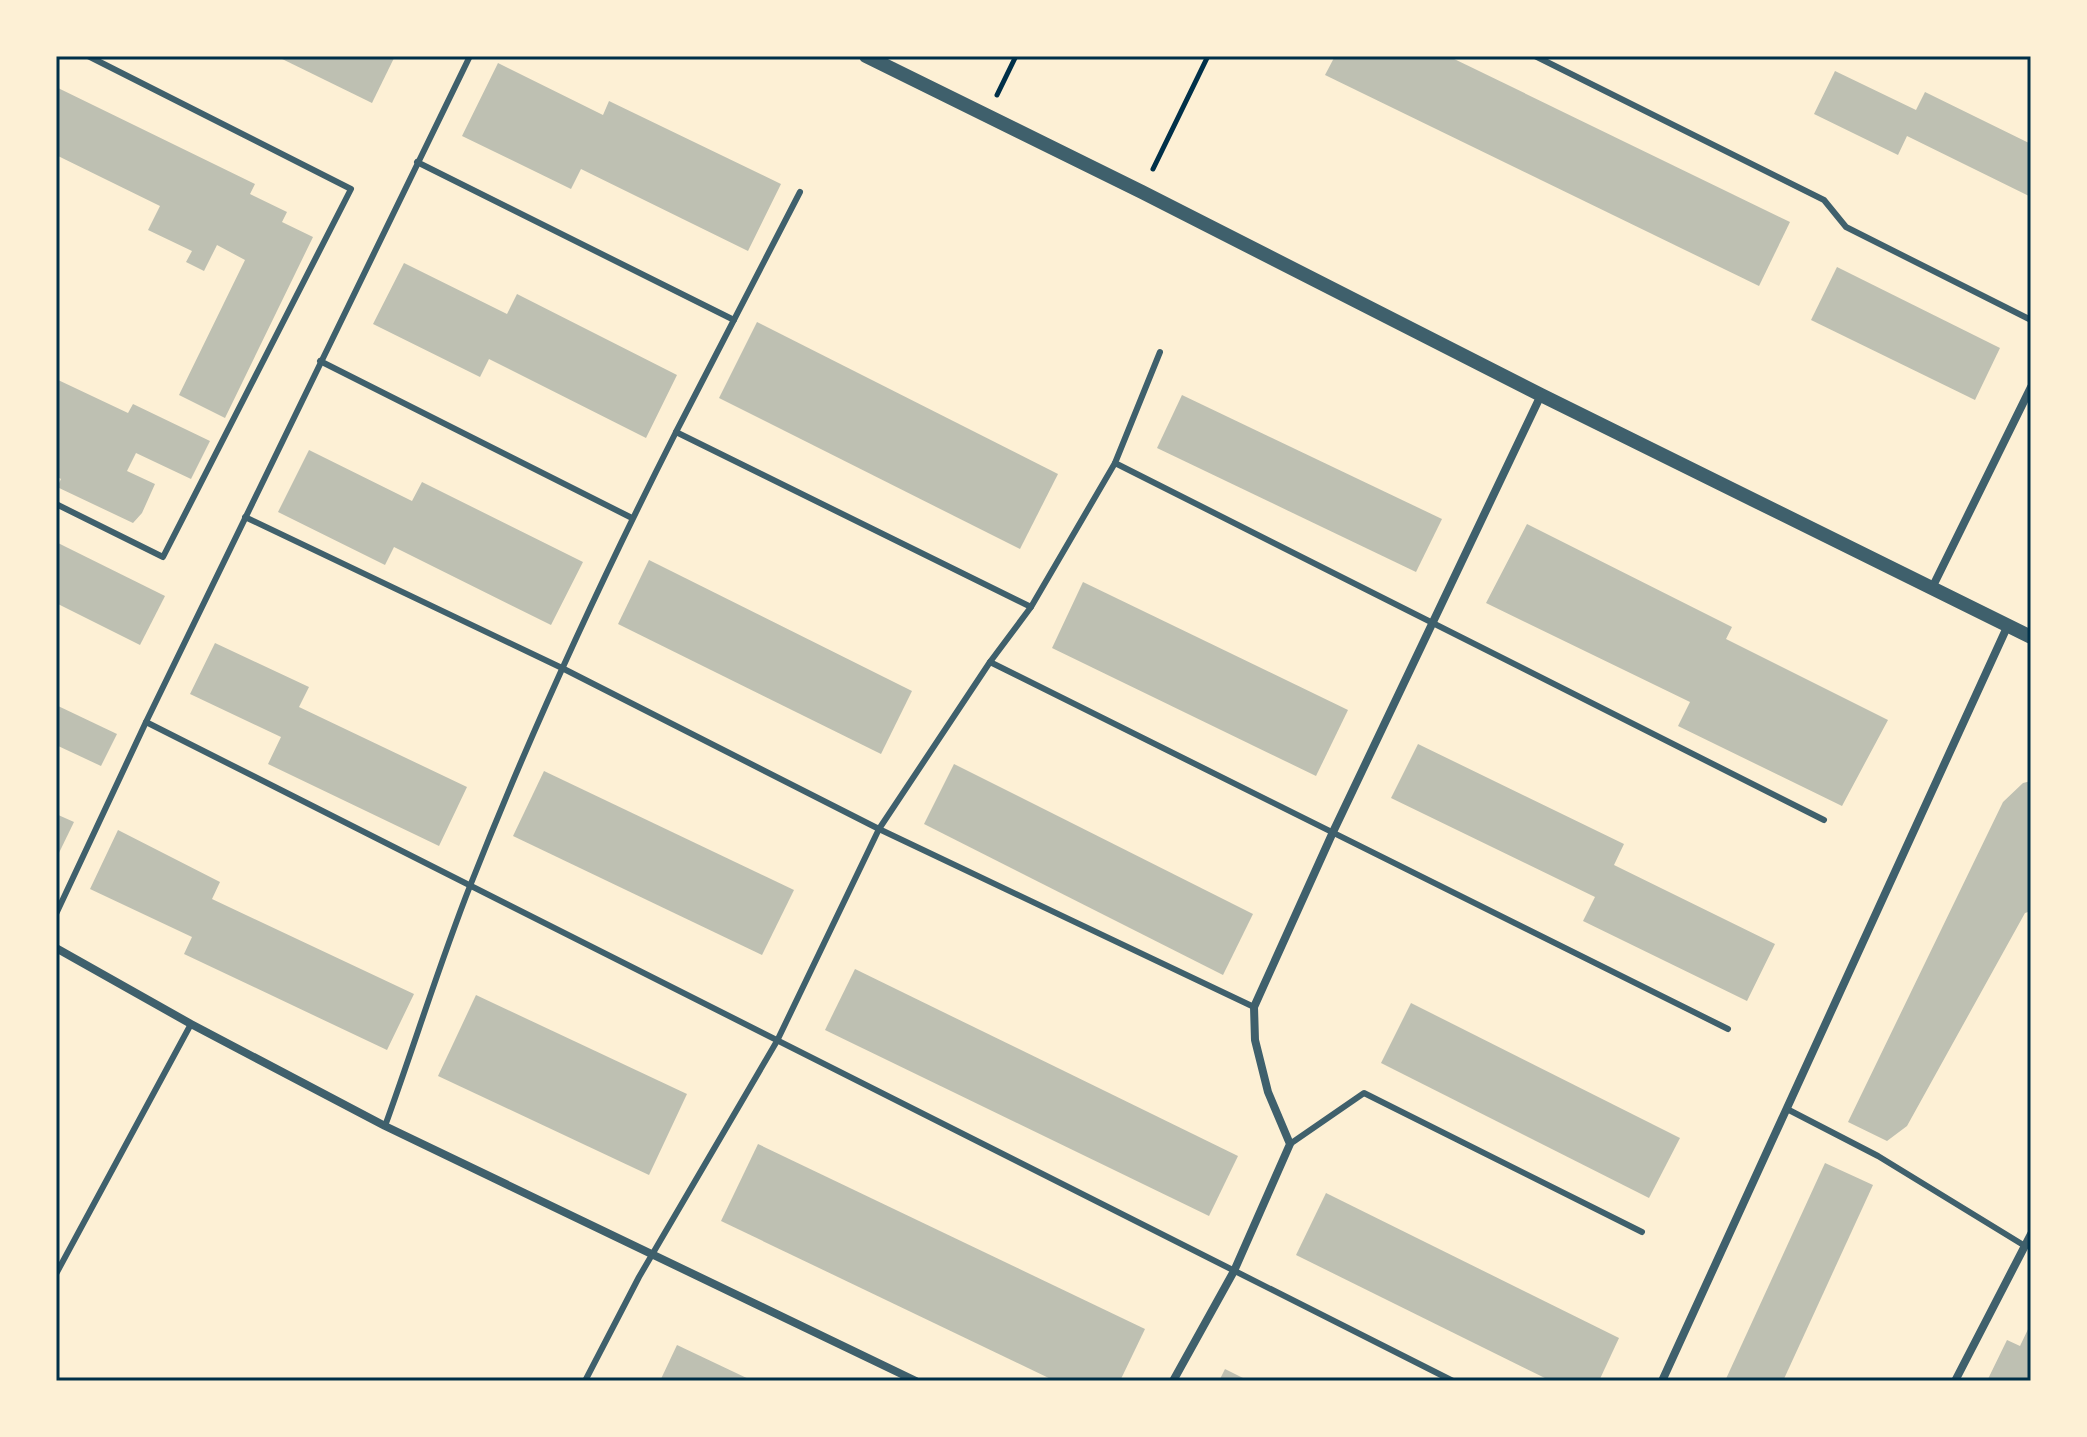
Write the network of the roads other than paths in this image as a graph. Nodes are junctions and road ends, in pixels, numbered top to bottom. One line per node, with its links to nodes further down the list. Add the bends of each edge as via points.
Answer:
1 (88, 56): 15 (lane, via 351,189 163,557)
2 (470, 56): 5 (lane)
3 (866, 56): 12 (street)
4 (1535, 56): 8 (lane, via 1824,200 1846,227)
5 (417, 162): 7 (lane); 10 (lane)
6 (800, 192): 7 (lane)
7 (734, 320): 13 (lane)
8 (2031, 320)
9 (1160, 352): 14 (lane)
10 (320, 361): 16 (lane); 17 (lane)
11 (2031, 387): 18 (street)
12 (1541, 395): 18 (street); 20 (street)
13 (676, 432): 17 (lane); 19 (lane)
14 (1115, 463): 19 (lane); 20 (lane)
15 (56, 504)
16 (245, 517): 24 (lane); 25 (lane)
17 (632, 518): 24 (lane)
18 (1932, 588): 21 (street)
19 (1031, 607): 23 (lane)
20 (1433, 622): 26 (lane); 28 (street)
21 (2008, 625): 22 (street); 36 (street)
22 (2031, 637)
23 (990, 662): 27 (lane); 28 (lane)
24 (562, 668): 27 (lane); 29 (lane)
25 (146, 722): 29 (lane); 30 (lane)
26 (1824, 820)
27 (879, 829): 32 (lane); 35 (lane)
28 (1333, 832): 32 (street); 34 (lane)
29 (470, 886): 35 (lane); 37 (lane)
30 (56, 914)
31 (56, 948): 33 (street)
32 (1254, 1007): 38 (street, via 1255,1040 1268,1092)
33 (191, 1024): 37 (street); 44 (lane)
34 (1728, 1029)
35 (777, 1041): 42 (lane); 43 (lane)
36 (1787, 1109): 41 (lane, via 1878,1156); 49 (street)
37 (385, 1126): 42 (street)
38 (1290, 1144): 39 (lane, via 1364,1093); 43 (street)
39 (1642, 1232)
40 (2031, 1234): 41 (street)
41 (2025, 1246): 50 (street)
42 (652, 1256): 45 (lane); 46 (street)
43 (1234, 1271): 47 (street); 48 (lane)
44 (56, 1274)
45 (585, 1381)
46 (916, 1381)
47 (1173, 1381)
48 (1453, 1381)
49 (1662, 1381)
50 (1955, 1381)

